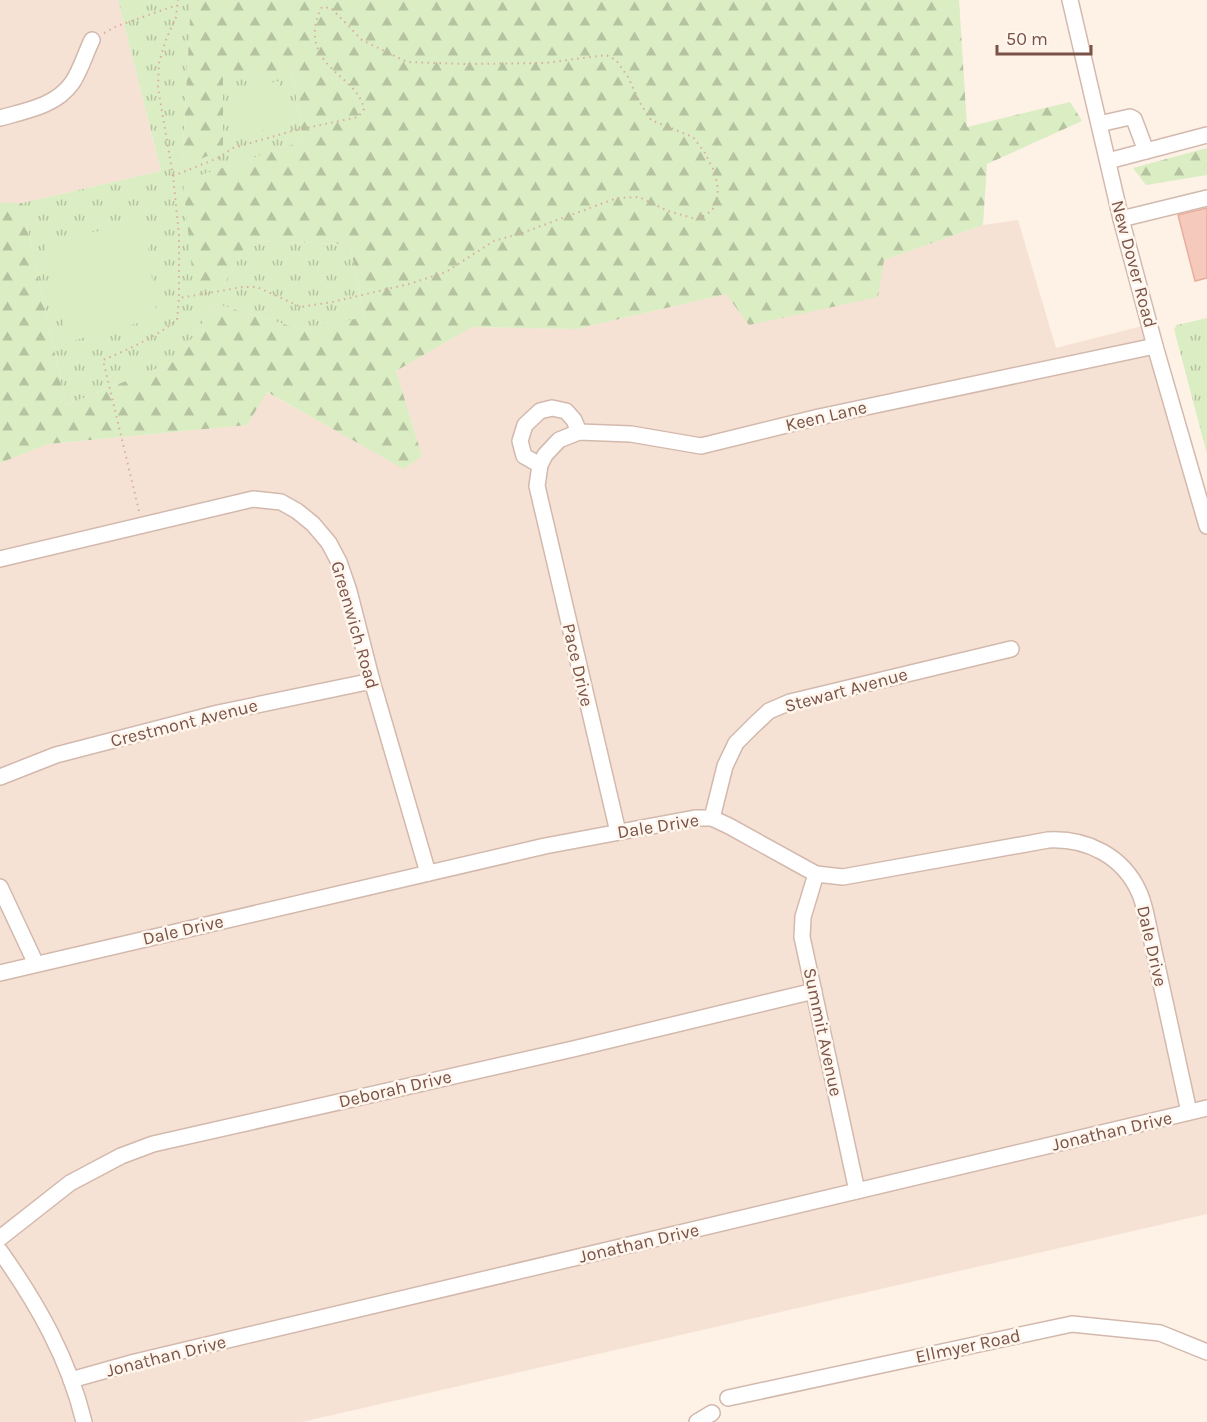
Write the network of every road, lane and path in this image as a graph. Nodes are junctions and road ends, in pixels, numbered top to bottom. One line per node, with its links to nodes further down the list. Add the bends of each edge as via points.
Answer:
1 (178, 0): 3 (path)
2 (1070, 0): 6 (street, New Dover Road)
3 (177, 5): 4 (path, via 117,26); 10 (path, via 159,63 158,88)
4 (92, 40): 5 (street, via 72,83 63,92 41,106)
5 (0, 118)
6 (1099, 124): 8 (street, via 1134,119); 9 (street, New Dover Road)
7 (1207, 135): 8 (street)
8 (1146, 151): 9 (street)
9 (1108, 161): 12 (street, New Dover Road)
10 (173, 176): 13 (path, via 179,235); 13 (path, via 233,148 358,117 364,109 363,101 324,60 314,39 315,18 322,7 331,8 362,40 408,62 545,63 606,55 616,60 628,77 651,120 693,137 715,172 718,190 715,207 696,219 639,197 617,198 494,241 446,272 332,302 301,306 257,287)
11 (1207, 198): 12 (street)
12 (1121, 219): 14 (street, New Dover Road)
13 (179, 298): 17 (path, via 177,320 143,342 103,360)
14 (1155, 346): 15 (street, Keen Lane, via 701,446 631,434); 18 (street, New Dover Road)
15 (579, 432): 16 (street, via 559,440); 16 (street, via 566,411 540,411 525,425 520,441 524,456)
16 (540, 465): 24 (street, Pace Drive, via 539,497)
17 (142, 525): 19 (street, Greenwich Road); 21 (street, Greenwich Road, via 253,499 281,502 297,510 329,543 339,562)
18 (1207, 526)
19 (0, 559)
20 (1011, 649): 23 (street, Stewart Avenue, via 790,702 770,711 736,743 725,766)
21 (372, 681): 22 (street, Crestmont Avenue, via 196,718 56,755); 25 (street, Greenwich Road)
22 (0, 777)
23 (712, 818): 24 (street, Dale Drive); 26 (street, Dale Drive)
24 (618, 832): 25 (street, Dale Drive)
25 (428, 873): 28 (street, Dale Drive)
26 (816, 874): 30 (street, Summit Avenue, via 802,927); 32 (street, Dale Drive, via 843,877 1048,840 1076,842 1102,851 1124,869 1140,892)
27 (0, 887): 28 (street)
28 (36, 964): 29 (street, Dale Drive)
29 (0, 973)
30 (814, 991): 33 (street, Summit Avenue); 34 (street, Deborah Drive, via 153,1143 70,1184)
31 (1207, 1108): 32 (street, Jonathan Drive)
32 (1189, 1112): 33 (street, Jonathan Drive)
33 (857, 1191): 37 (street, Jonathan Drive)
34 (0, 1238)
35 (0, 1251): 37 (street, via 42,1317)
36 (1207, 1352): 38 (street, Ellmyer Road, via 1160,1333 1072,1324)
37 (72, 1380): 40 (street)
38 (728, 1398)
39 (712, 1413): 41 (street)
40 (84, 1422)
41 (697, 1422)

